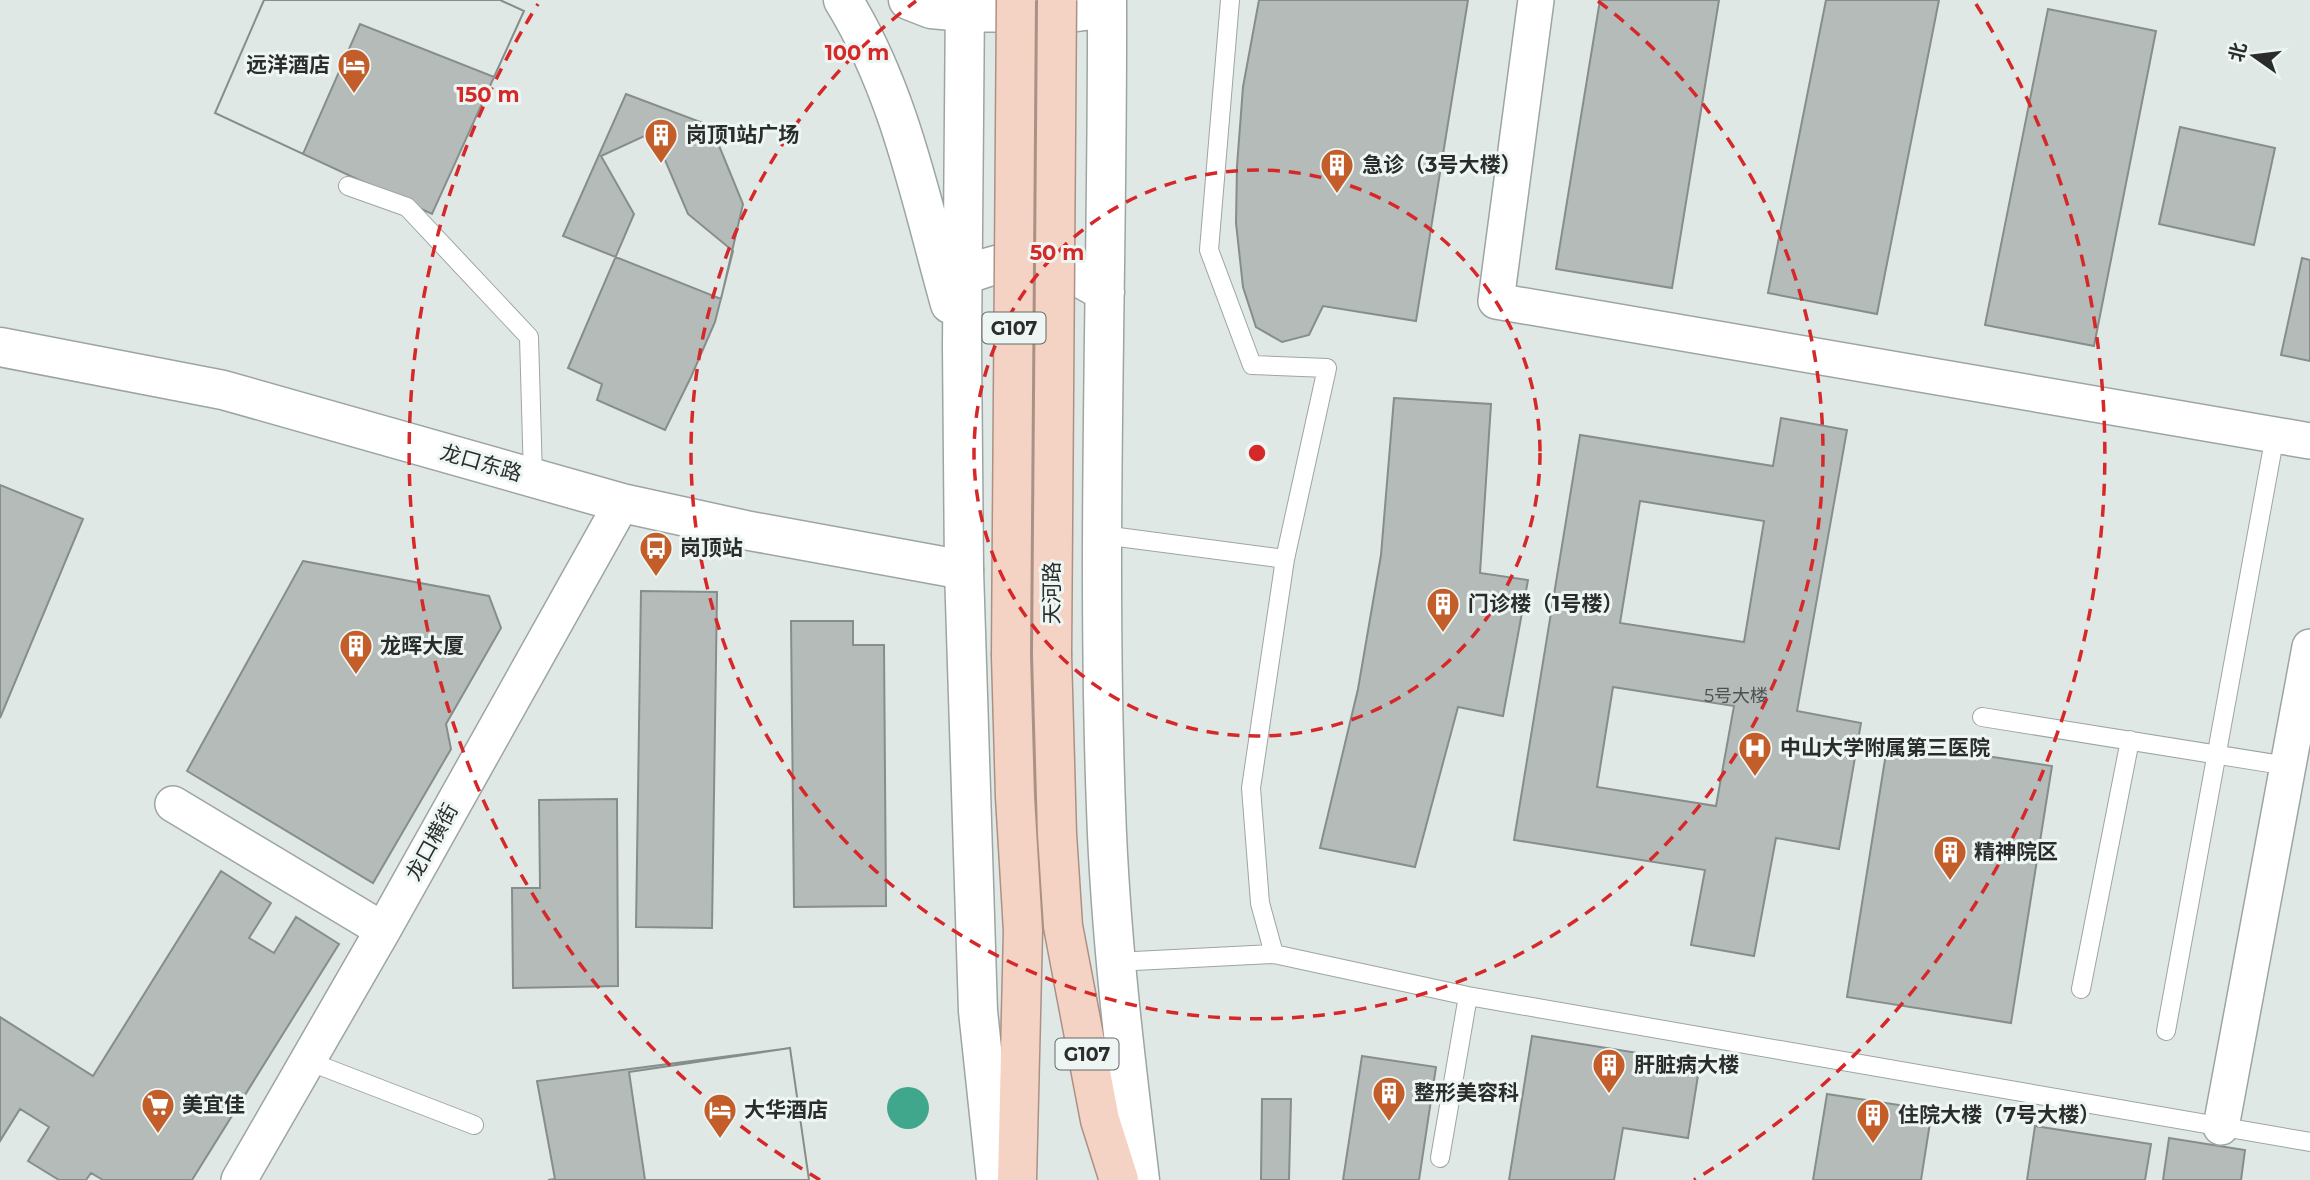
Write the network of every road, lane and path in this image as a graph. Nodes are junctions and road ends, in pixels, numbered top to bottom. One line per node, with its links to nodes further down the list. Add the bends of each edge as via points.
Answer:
1 (843, 0): 12 (main road, via 860,27 900,122)
2 (908, 0): 8 (main road, via 931,9)
3 (1016, 0): 40 (highway, 天河路 / G107, bridge, via 1011,656 1023,931)
4 (1057, 0): 41 (highway, 天河路 / G107, bridge, via 1052,655 1057,834 1063,926 1100,1120)
5 (1230, 0): 19 (lane, via 1209,250 1252,365 1327,368)
6 (1536, 0): 14 (street, via 1496,301)
7 (1107, 4): 8 (main road, via 1054,13); 11 (main road)
8 (965, 6): 10 (main road)
9 (348, 186): 16 (lane, via 407,207 528,337)
10 (963, 276): 11 (main road, via 1006,261 1043,261); 12 (main road)
11 (1105, 292): 18 (main road)
12 (962, 346): 20 (main road)
13 (0, 347): 16 (main road, 龙口东路, via 223,390)
14 (2275, 435): 15 (street); 24 (lane)
15 (2310, 441)
16 (533, 477): 17 (main road, 龙口东路)
17 (622, 503): 20 (main road, 龙口东路); 27 (street, 龙口横街)
18 (1103, 535): 19 (lane); 29 (main road, via 1106,806)
19 (1285, 559): 28 (lane, via 1251,788 1260,903)
20 (964, 570): 39 (main road, via 978,1011)
21 (2310, 647): 25 (street)
22 (1982, 717): 23 (lane)
23 (2130, 740): 24 (lane); 30 (lane)
24 (2216, 754): 25 (lane); 32 (lane)
25 (2288, 766): 35 (street)
26 (173, 804): 27 (street)
27 (383, 930): 33 (street, 龙口横街)
28 (1274, 954): 29 (lane); 31 (lane)
29 (1115, 961): 42 (main road)
30 (2081, 989)
31 (1468, 996): 35 (lane); 37 (lane)
32 (2166, 1031)
33 (308, 1061): 34 (lane); 38 (street, 龙口横街)
34 (474, 1125)
35 (2221, 1127): 36 (lane)
36 (2310, 1142)
37 (1440, 1158)
38 (239, 1180)
39 (996, 1180)
40 (1017, 1180)
41 (1119, 1180)
42 (1140, 1180)

